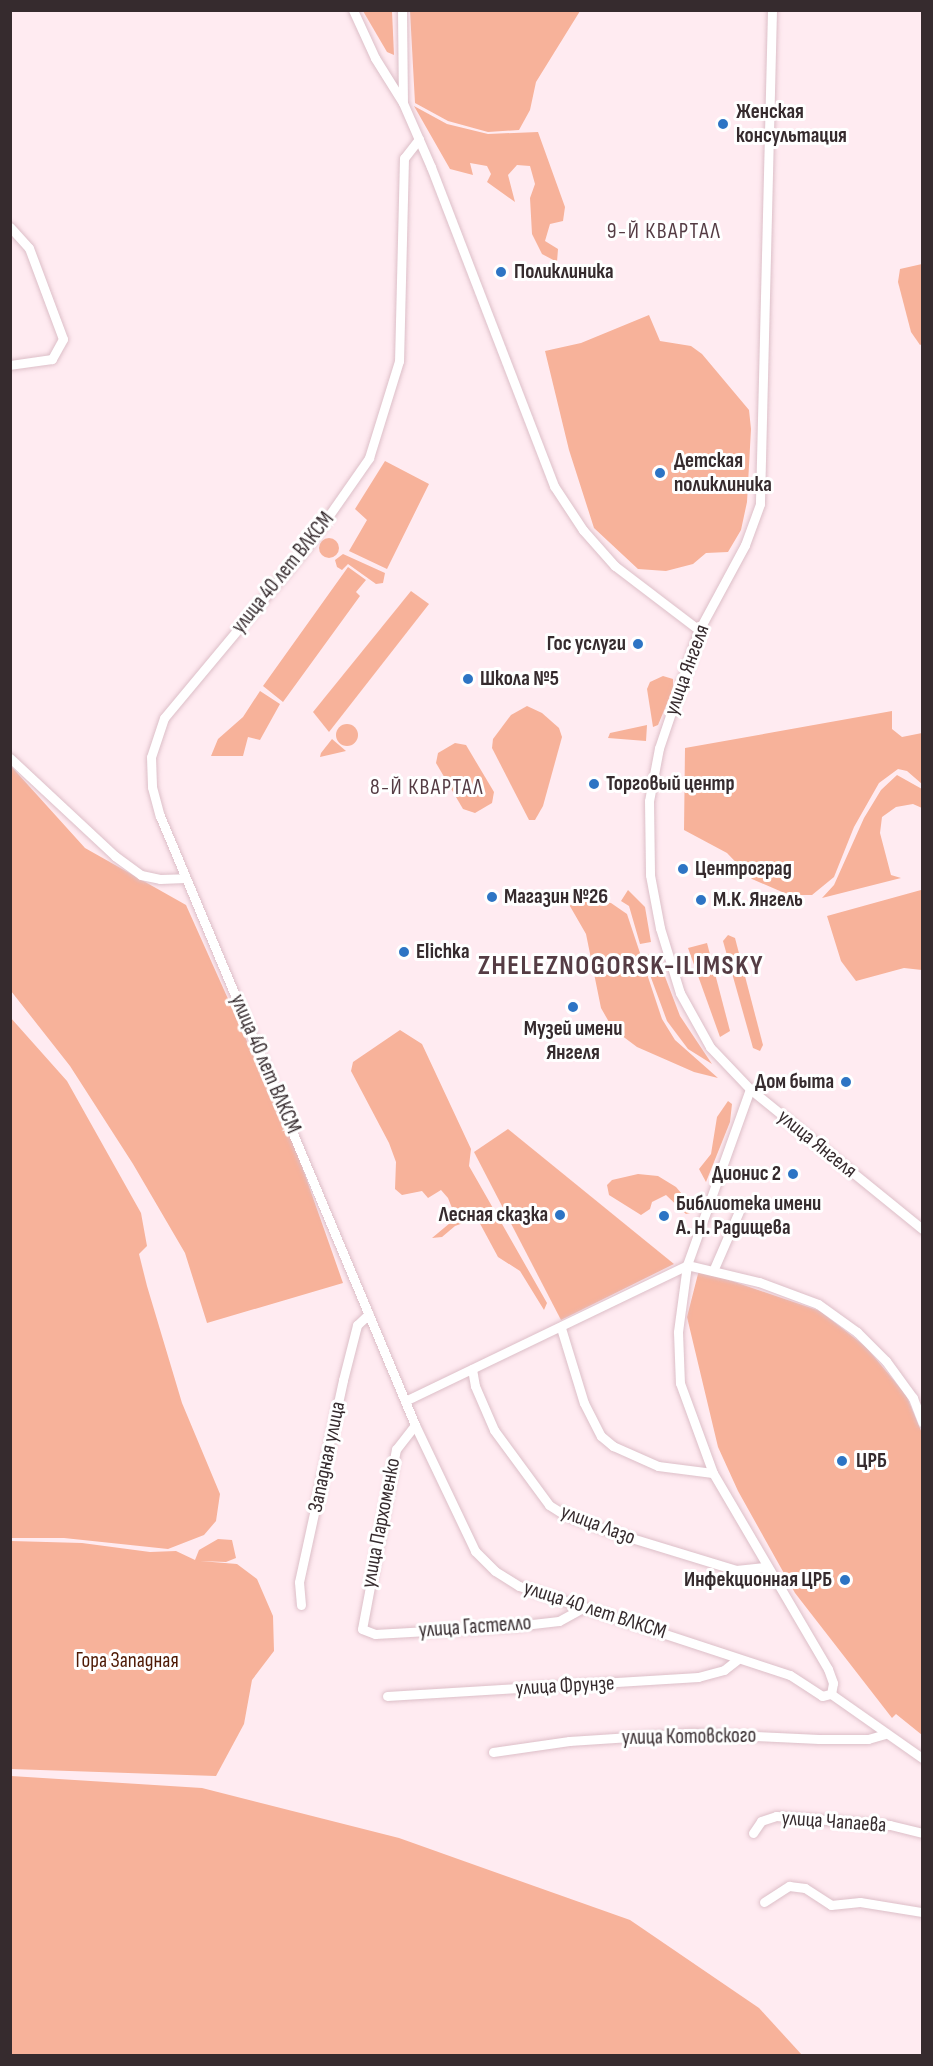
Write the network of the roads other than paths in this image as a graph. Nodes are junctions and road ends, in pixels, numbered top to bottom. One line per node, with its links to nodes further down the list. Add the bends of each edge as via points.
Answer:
1 (353, 10): 4 (street, via 375,58)
2 (402, 10): 4 (street)
3 (772, 10): 8 (street, улица Янгеля, via 760,504 745,545)
4 (403, 103): 5 (street)
5 (419, 139): 8 (street, via 554,486 583,530 615,566); 10 (street, улица 40 лет ВЛКСМ, via 404,158 399,362 369,458 309,544 164,717 154,743 152,787)
6 (10, 226): 7 (street, via 29,248 63,339 52,359)
7 (10, 365)
8 (699, 630): 11 (street, улица Янгеля, via 654,767 647,844 650,875 666,946 693,1021 710,1047)
9 (10, 758): 10 (street, via 115,856 141,875)
10 (185, 878): 16 (street, улица 40 лет ВЛКСМ)
11 (750, 1089): 13 (street, улица Янгеля); 14 (street)
12 (740, 1209): 15 (street)
13 (922, 1229)
14 (687, 1265): 15 (street); 17 (street); 22 (street, via 678,1332 680,1383)
15 (713, 1271): 20 (street, via 818,1304 838,1318 886,1361 913,1398)
16 (369, 1314): 19 (street, улица 40 лет ВЛКСМ); 24 (street, Западная улица, via 357,1325 343,1380 299,1582)
17 (561, 1328): 18 (street); 22 (street, via 584,1402 601,1436 613,1446 658,1466)
18 (472, 1369): 19 (street); 23 (street, улица Лазо, via 494,1431 549,1504 565,1515 736,1570)
19 (405, 1401): 21 (street, улица 40 лет ВЛКСМ)
20 (922, 1422)
21 (415, 1425): 25 (street, улица 40 лет ВЛКСМ, via 475,1551 495,1571 519,1586); 26 (street, улица Пархоменко, via 396,1449)
22 (713, 1473): 23 (street)
23 (767, 1567): 28 (street, via 828,1669 833,1683)
24 (301, 1605)
25 (585, 1607): 26 (street, улица Гастелло, via 559,1621 515,1626 375,1634); 27 (street, улица 40 лет ВЛКСМ)
26 (362, 1629)
27 (738, 1659): 28 (street, улица 40 лет ВЛКСМ, via 790,1676 822,1696); 29 (street, улица Фрунзе, via 724,1670 698,1677)
28 (831, 1694): 30 (street, улица 40 лет ВЛКСМ)
29 (387, 1696)
30 (885, 1734): 31 (street, улица Котовского, via 868,1739 819,1739 692,1733 569,1741); 32 (street, улица 40 лет ВЛКСМ)
31 (493, 1752)
32 (922, 1758)
33 (753, 1833): 34 (street, улица Чапаева, via 761,1821 776,1816 890,1826)
34 (922, 1833)
35 (764, 1902): 36 (street, via 789,1887 805,1888 831,1905 860,1902)
36 (922, 1912)

